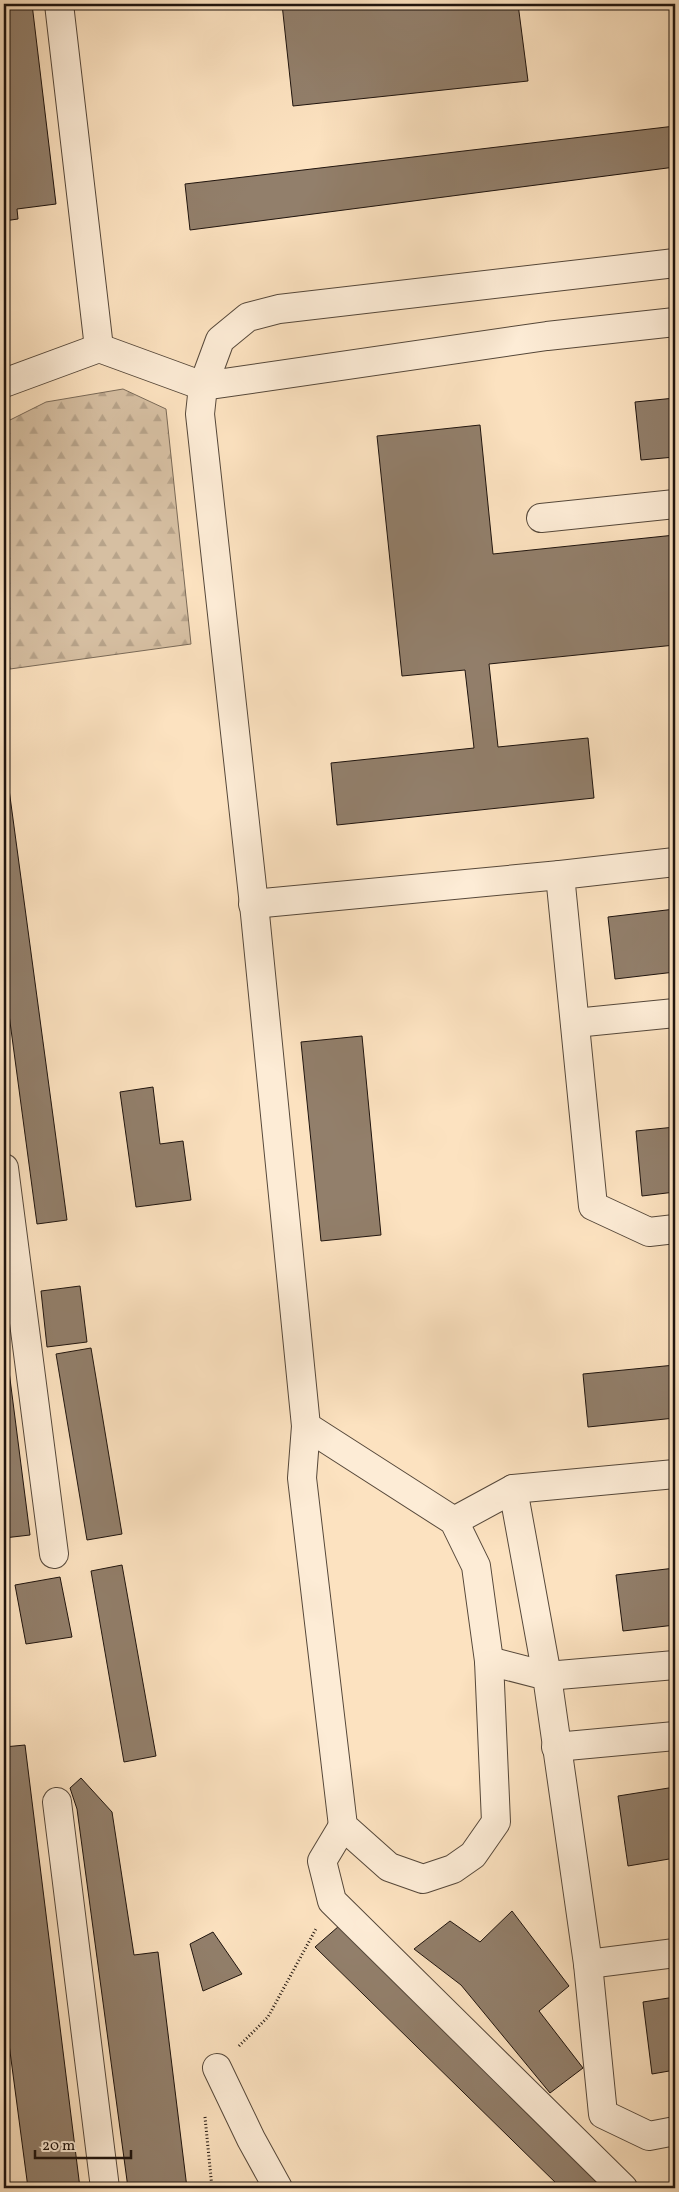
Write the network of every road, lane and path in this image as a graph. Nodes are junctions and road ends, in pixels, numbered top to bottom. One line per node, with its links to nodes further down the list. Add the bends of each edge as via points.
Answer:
1 (59, 4): 4 (lane)
2 (675, 262): 6 (lane, via 279,308 248,317 220,340)
3 (675, 322): 6 (lane, via 547,336)
4 (99, 348): 5 (lane); 6 (lane)
5 (4, 382)
6 (203, 386): 11 (lane, via 200,414)
7 (675, 504): 8 (lane)
8 (541, 518)
9 (675, 862): 10 (lane)
10 (560, 875): 11 (lane); 13 (lane)
11 (253, 904): 16 (lane)
12 (675, 1013): 13 (lane)
13 (576, 1023): 15 (lane, via 593,1206 649,1232)
14 (4, 1168): 20 (lane)
15 (675, 1229)
16 (306, 1426): 19 (lane); 27 (lane, via 302,1478)
17 (675, 1474): 18 (lane)
18 (513, 1490): 19 (lane); 23 (lane)
19 (454, 1520): 21 (lane, via 476,1566)
20 (54, 1554)
21 (489, 1661): 23 (lane); 27 (lane, via 496,1822 474,1855 452,1869 423,1879 389,1867)
22 (675, 1665): 23 (lane)
23 (547, 1676): 25 (lane)
24 (675, 1736): 25 (lane)
25 (556, 1747): 30 (lane)
26 (57, 1802): 34 (lane)
27 (343, 1826): 37 (lane, via 322,1861 332,1901)
28 (319, 1922): 31 (path, via 268,2017)
29 (675, 1953): 30 (lane)
30 (588, 1964): 33 (lane, via 603,2114 649,2136)
31 (217, 2068): 36 (lane)
32 (204, 2112): 35 (path)
33 (675, 2131)
34 (105, 2188)
35 (212, 2188)
36 (278, 2188)
37 (623, 2188)

